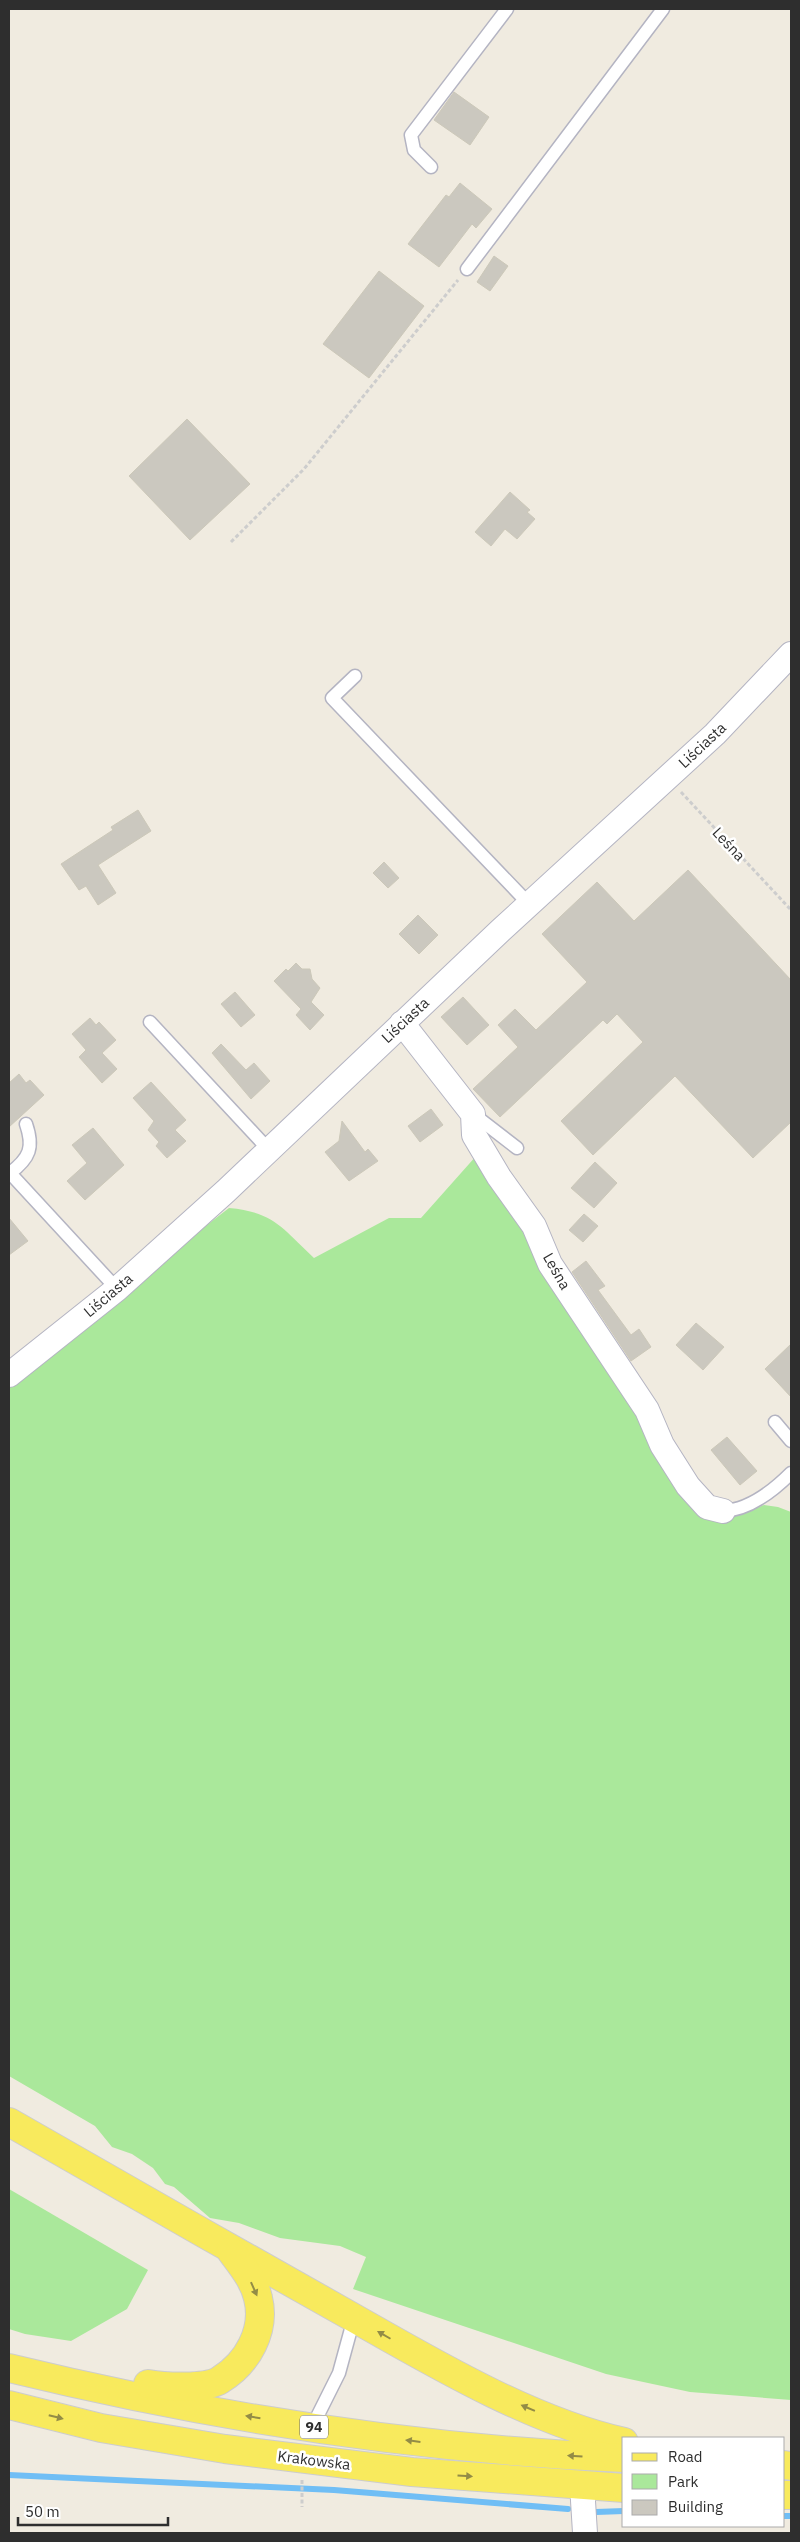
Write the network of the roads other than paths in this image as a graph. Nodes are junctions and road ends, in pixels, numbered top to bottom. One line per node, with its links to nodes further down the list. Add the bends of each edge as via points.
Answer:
1 (507, 9): 3 (lane, via 411,136 414,150)
2 (663, 9): 4 (lane)
3 (431, 167)
4 (467, 269)
5 (791, 654): 7 (street, Liściasta, via 715,734)
6 (355, 676): 7 (lane, via 332,698)
7 (529, 904): 9 (street, Liściasta)
8 (150, 1022): 13 (lane)
9 (402, 1023): 10 (street); 13 (street, Liściasta)
10 (473, 1114): 12 (lane); 20 (street, Leśna, via 474,1136 534,1226 550,1264 647,1410 662,1445 688,1486 706,1507)
11 (26, 1124): 14 (lane, via 31,1140 29,1147 24,1162)
12 (517, 1148)
13 (269, 1150): 15 (street, Liściasta)
14 (10, 1173): 15 (lane)
15 (117, 1289): 16 (street, Liściasta)
16 (9, 1375)
17 (775, 1422): 18 (lane)
18 (791, 1441)
19 (791, 1473): 20 (lane, via 748,1504)
20 (723, 1511)
21 (9, 2122): 22 (main road)
22 (229, 2248): 23 (main road); 24 (main road, one-way to 24, via 249,2276 258,2298 259,2318 257,2338 245,2358 219,2381 174,2388)
23 (354, 2318): 26 (lane, via 339,2373); 27 (main road, one-way to 23, via 578,2430 512,2402)
24 (9, 2366): 26 (main road, 94, one-way to 24, via 98,2390)
25 (9, 2405): 29 (main road, Krakowska / 94, one-way to 29, via 102,2428 226,2449 412,2472)
26 (312, 2426): 28 (main road, 94, one-way to 26, via 477,2448)
27 (622, 2441)
28 (622, 2458)
29 (582, 2485): 30 (main road, Krakowska / 94); 31 (street)
30 (622, 2488)
31 (586, 2533)

